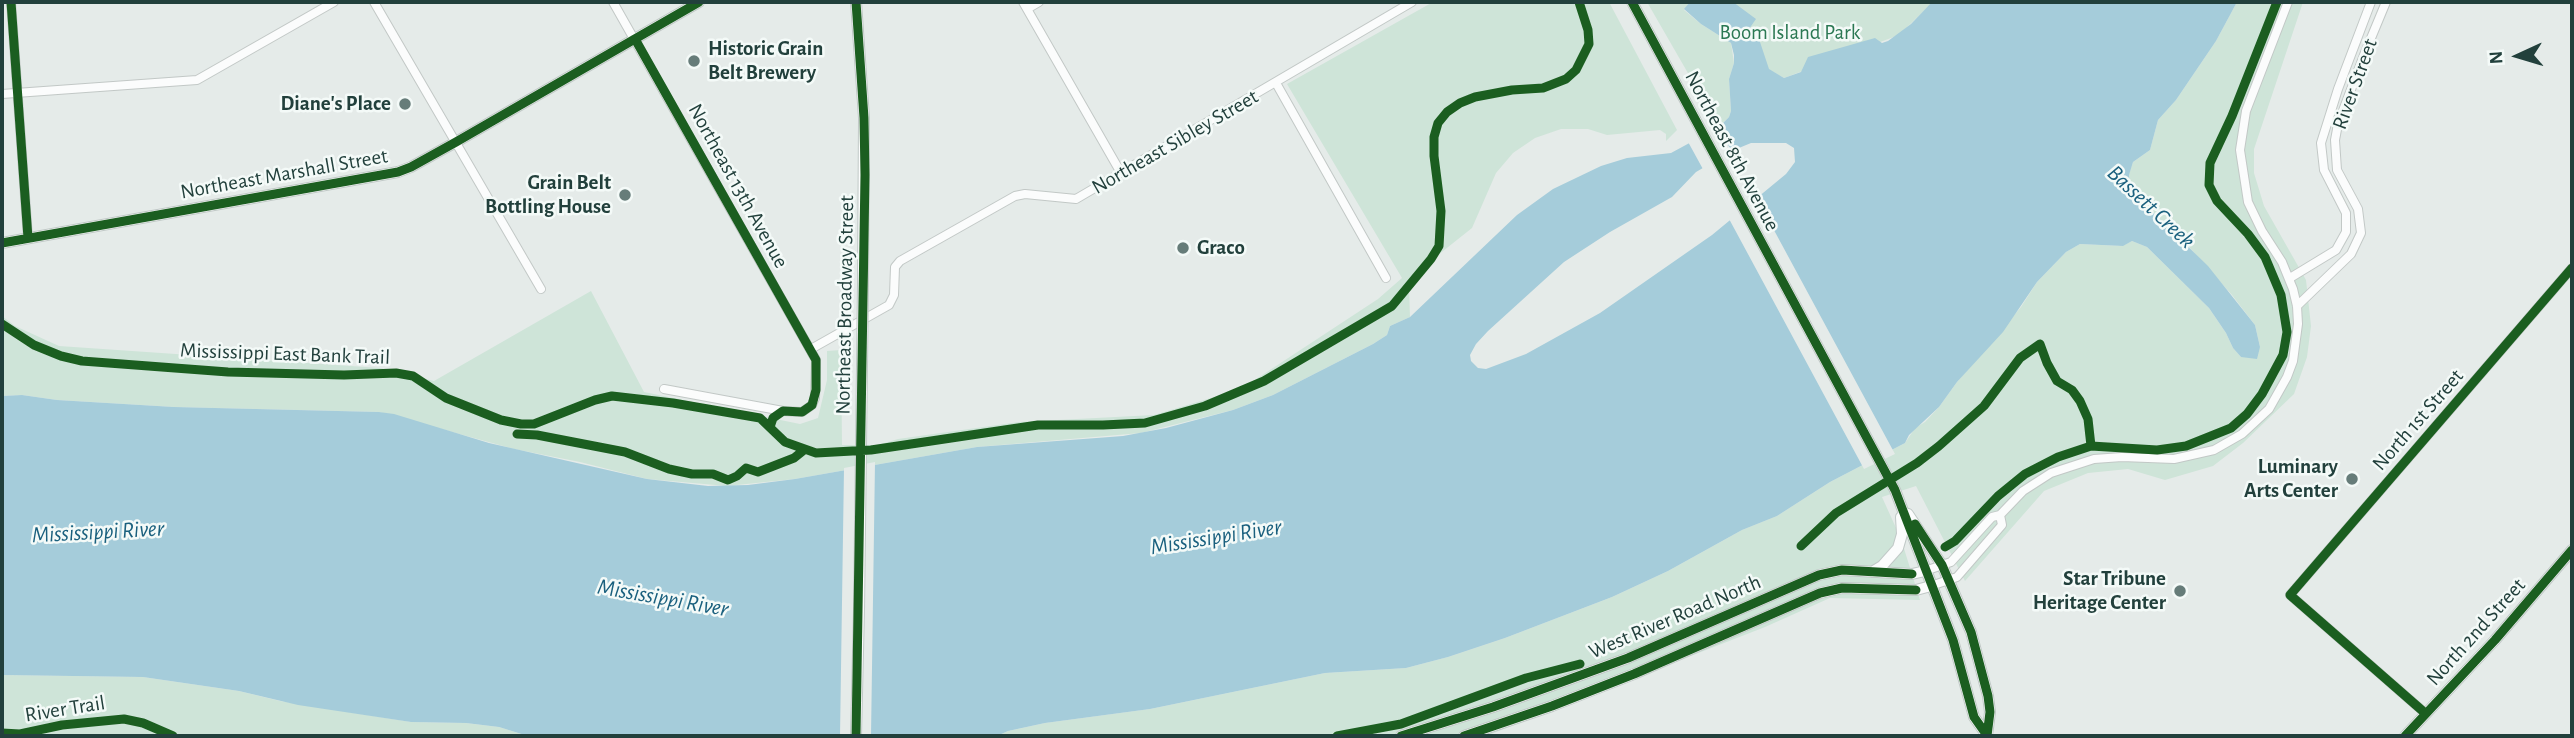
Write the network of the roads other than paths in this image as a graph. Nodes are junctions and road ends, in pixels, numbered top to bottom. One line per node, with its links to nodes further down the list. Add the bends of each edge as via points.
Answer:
1 (10, 2): 16 (street)
2 (334, 2): 16 (street, via 197,80)
3 (374, 2): 18 (street)
4 (613, 2): 14 (street, Northeast 13th Avenue)
5 (699, 2): 14 (street, Northeast Marshall Street)
6 (856, 2): 43 (street, Northeast Broadway Street, bridge, via 864,118)
7 (1039, 2): 13 (street)
8 (1412, 2): 15 (street, Northeast Sibley Street)
9 (1632, 2): 29 (street, Northeast 8th Avenue)
10 (2288, 2): 24 (street, via 2246,111 2240,150 2248,202)
11 (2371, 2): 24 (street, River Street, via 2321,143 2324,170 2346,213 2346,232 2336,250)
12 (2386, 2): 26 (street, River Street, via 2335,140 2337,170 2358,209 2361,233 2351,254)
13 (1025, 5): 19 (street)
14 (635, 39): 18 (street, Northeast Marshall Street); 27 (street, Northeast 13th Avenue)
15 (1276, 83): 19 (street, Northeast Sibley Street); 23 (street)
16 (18, 93): 17 (street); 20 (street)
17 (2, 94)
18 (456, 142): 20 (street, Northeast Marshall Street, via 398,172); 25 (street)
19 (1121, 173): 27 (street, Northeast Sibley Street, via 1076,199 1015,196 900,261 889,304)
20 (28, 238): 21 (street, Northeast Marshall Street)
21 (2, 243)
22 (2572, 268): 41 (street, North 1st Street, via 2290,595)
23 (1386, 278)
24 (2290, 278): 26 (street)
25 (541, 289)
26 (2297, 306): 30 (street, via 2297,344 2287,377 2269,409 2242,434 2193,456 2080,462 2023,491)
27 (811, 349): 28 (street, via 816,360 815,398 802,412)
28 (664, 389)
29 (1897, 495): 32 (street); 33 (street); 34 (street, via 1902,534 1898,548)
30 (2000, 515): 32 (street, via 1992,517 1951,562); 35 (street, via 2002,525 1957,577)
31 (2572, 550): 41 (street, North 2nd Street)
32 (1942, 565): 33 (street); 35 (street)
33 (1925, 571): 34 (street, West River Road North); 36 (street)
34 (1869, 573): 37 (street, West River Road North, via 1842,570 1819,575)
35 (1949, 580): 36 (street); 42 (street, via 1984,677 1990,712)
36 (1931, 586): 38 (street, West River Road North, via 1916,590 1842,588); 42 (street, via 1974,717)
37 (1755, 603): 38 (street); 39 (street, West River Road North)
38 (1762, 618): 40 (street, West River Road North)
39 (1628, 658): 40 (street); 44 (street, West River Road North)
40 (1634, 674): 45 (street, West River Road North)
41 (2425, 713): 46 (street, North 2nd Street)
42 (1987, 735)
43 (856, 736)
44 (1401, 736)
45 (1464, 736)
46 (2405, 736)

